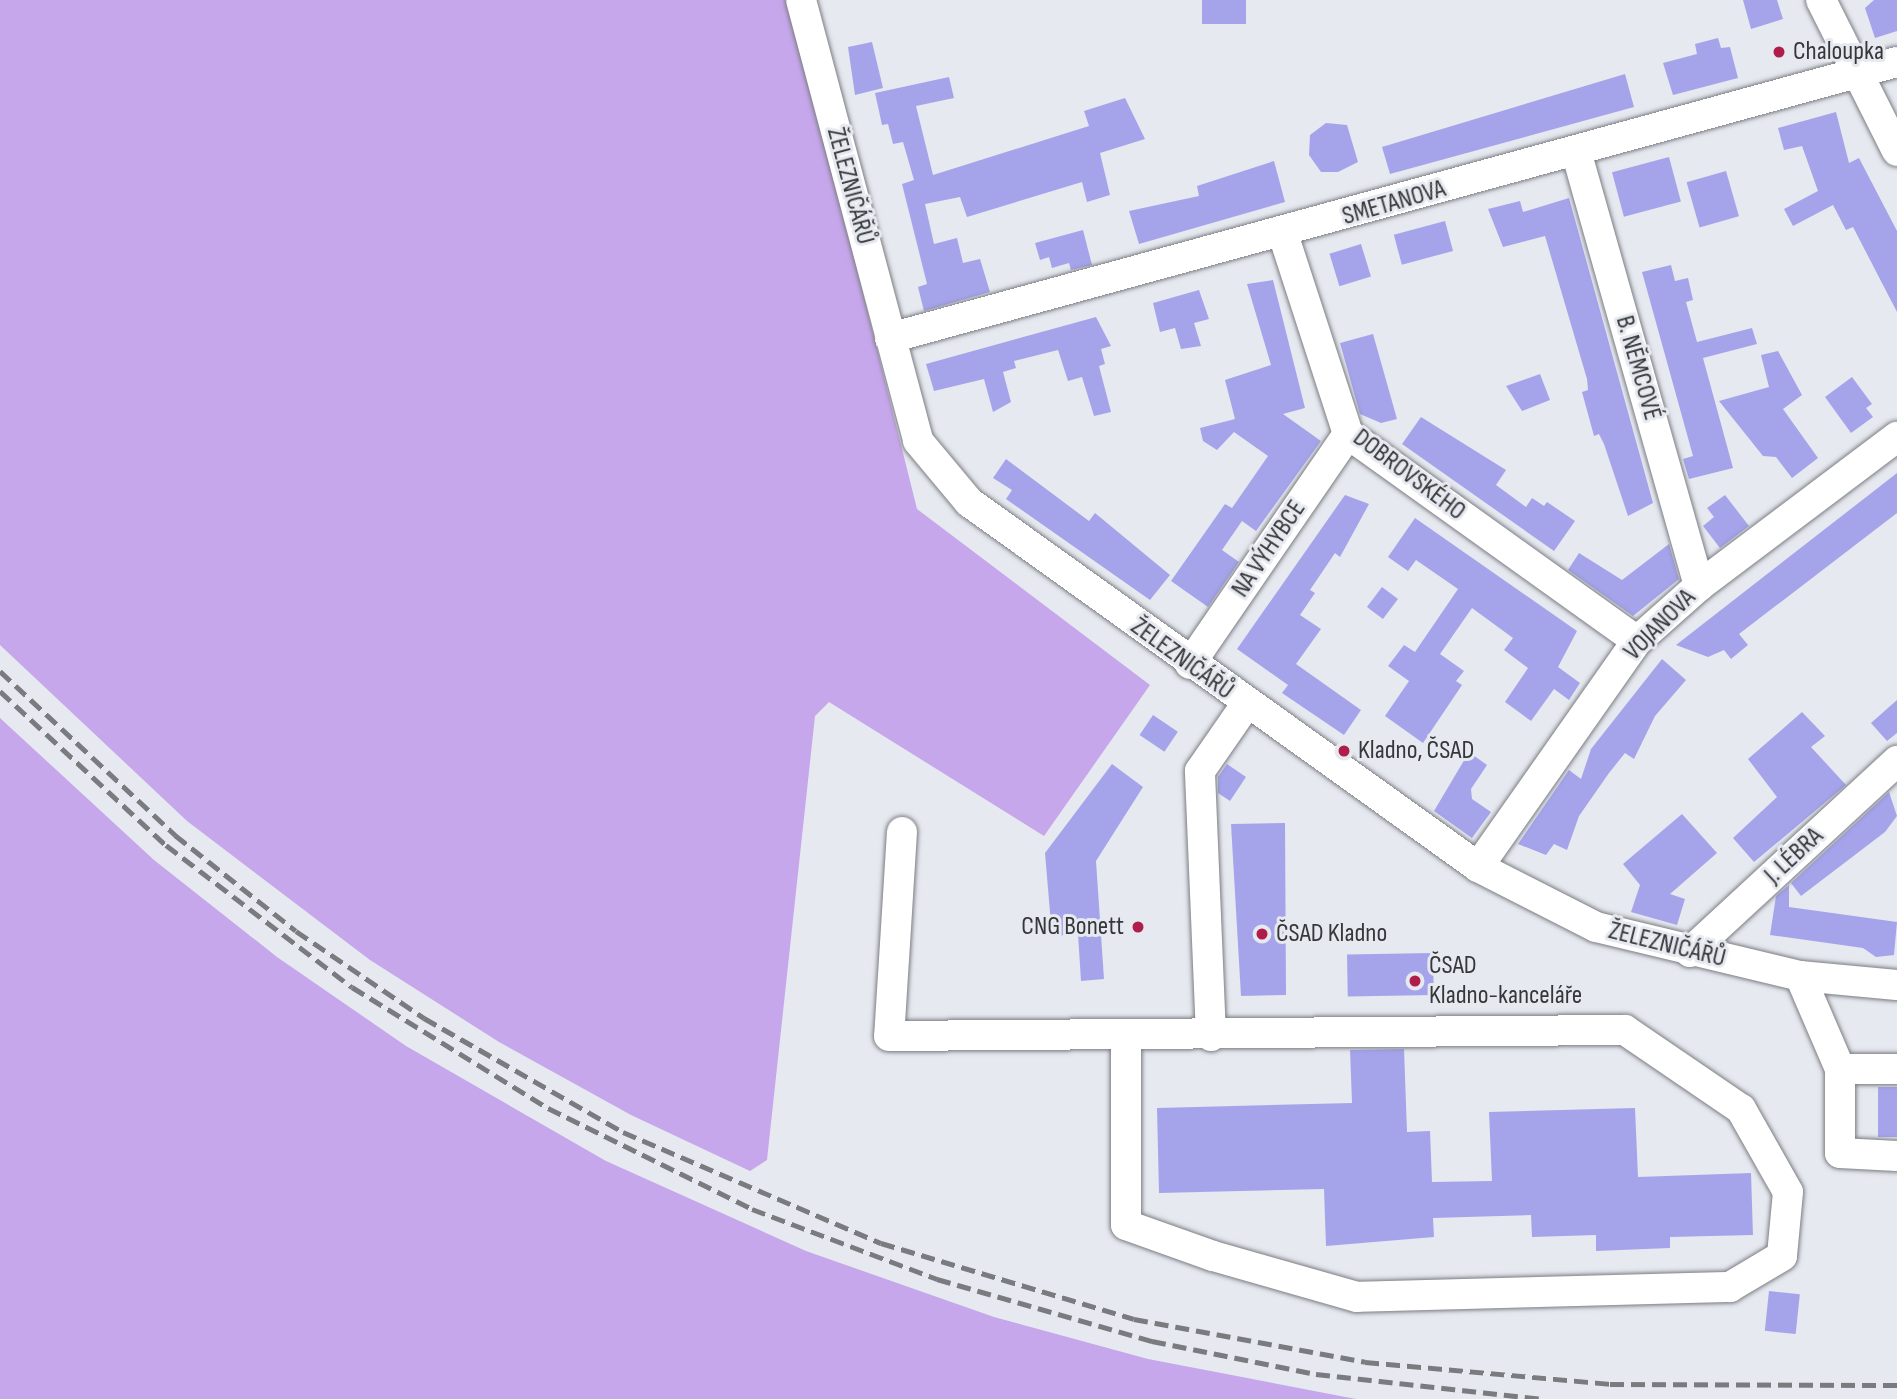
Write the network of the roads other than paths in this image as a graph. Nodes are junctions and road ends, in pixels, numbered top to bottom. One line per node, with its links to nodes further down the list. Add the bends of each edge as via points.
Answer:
1 (801, 0): 8 (street, ŽELEZNIČÁŘŮ)
2 (1821, 0): 4 (street)
3 (1897, 62): 4 (street, SMETANOVA)
4 (1860, 75): 5 (street, SMETANOVA); 6 (street)
5 (1576, 151): 7 (street, SMETANOVA); 11 (street, B. NĚMCOVÉ)
6 (1897, 151)
7 (1283, 234): 8 (street, SMETANOVA); 9 (street, DOBROVSKÉHO)
8 (890, 338): 13 (street, ŽELEZNIČÁŘŮ, via 918,441 946,479)
9 (1348, 434): 12 (street, DOBROVSKÉHO); 13 (street, NA VÝHYBCE)
10 (1897, 437): 11 (street, VOJANOVA)
11 (1699, 586): 12 (street, VOJANOVA)
12 (1637, 641): 17 (street, VOJANOVA)
13 (1189, 664): 14 (street, ŽELEZNIČÁŘŮ)
14 (1245, 706): 17 (street, ŽELEZNIČÁŘŮ); 21 (street, via 1200,771)
15 (1897, 761): 18 (street, J. LÉBRA)
16 (902, 832): 22 (street, via 889,1036)
17 (1478, 867): 18 (street, ŽELEZNIČÁŘŮ, via 1596,927)
18 (1690, 952): 19 (street, ŽELEZNIČÁŘŮ)
19 (1800, 975): 20 (street, ŽELEZNIČÁŘŮ); 23 (street)
20 (1897, 985)
21 (1211, 1036): 22 (street); 22 (street, via 1625,1030 1741,1109 1788,1192 1782,1256 1730,1287 1357,1297 1213,1256 1126,1226)
22 (1126, 1038)
23 (1840, 1069): 24 (street); 25 (street, via 1840,1153)
24 (1897, 1069)
25 (1897, 1156)

